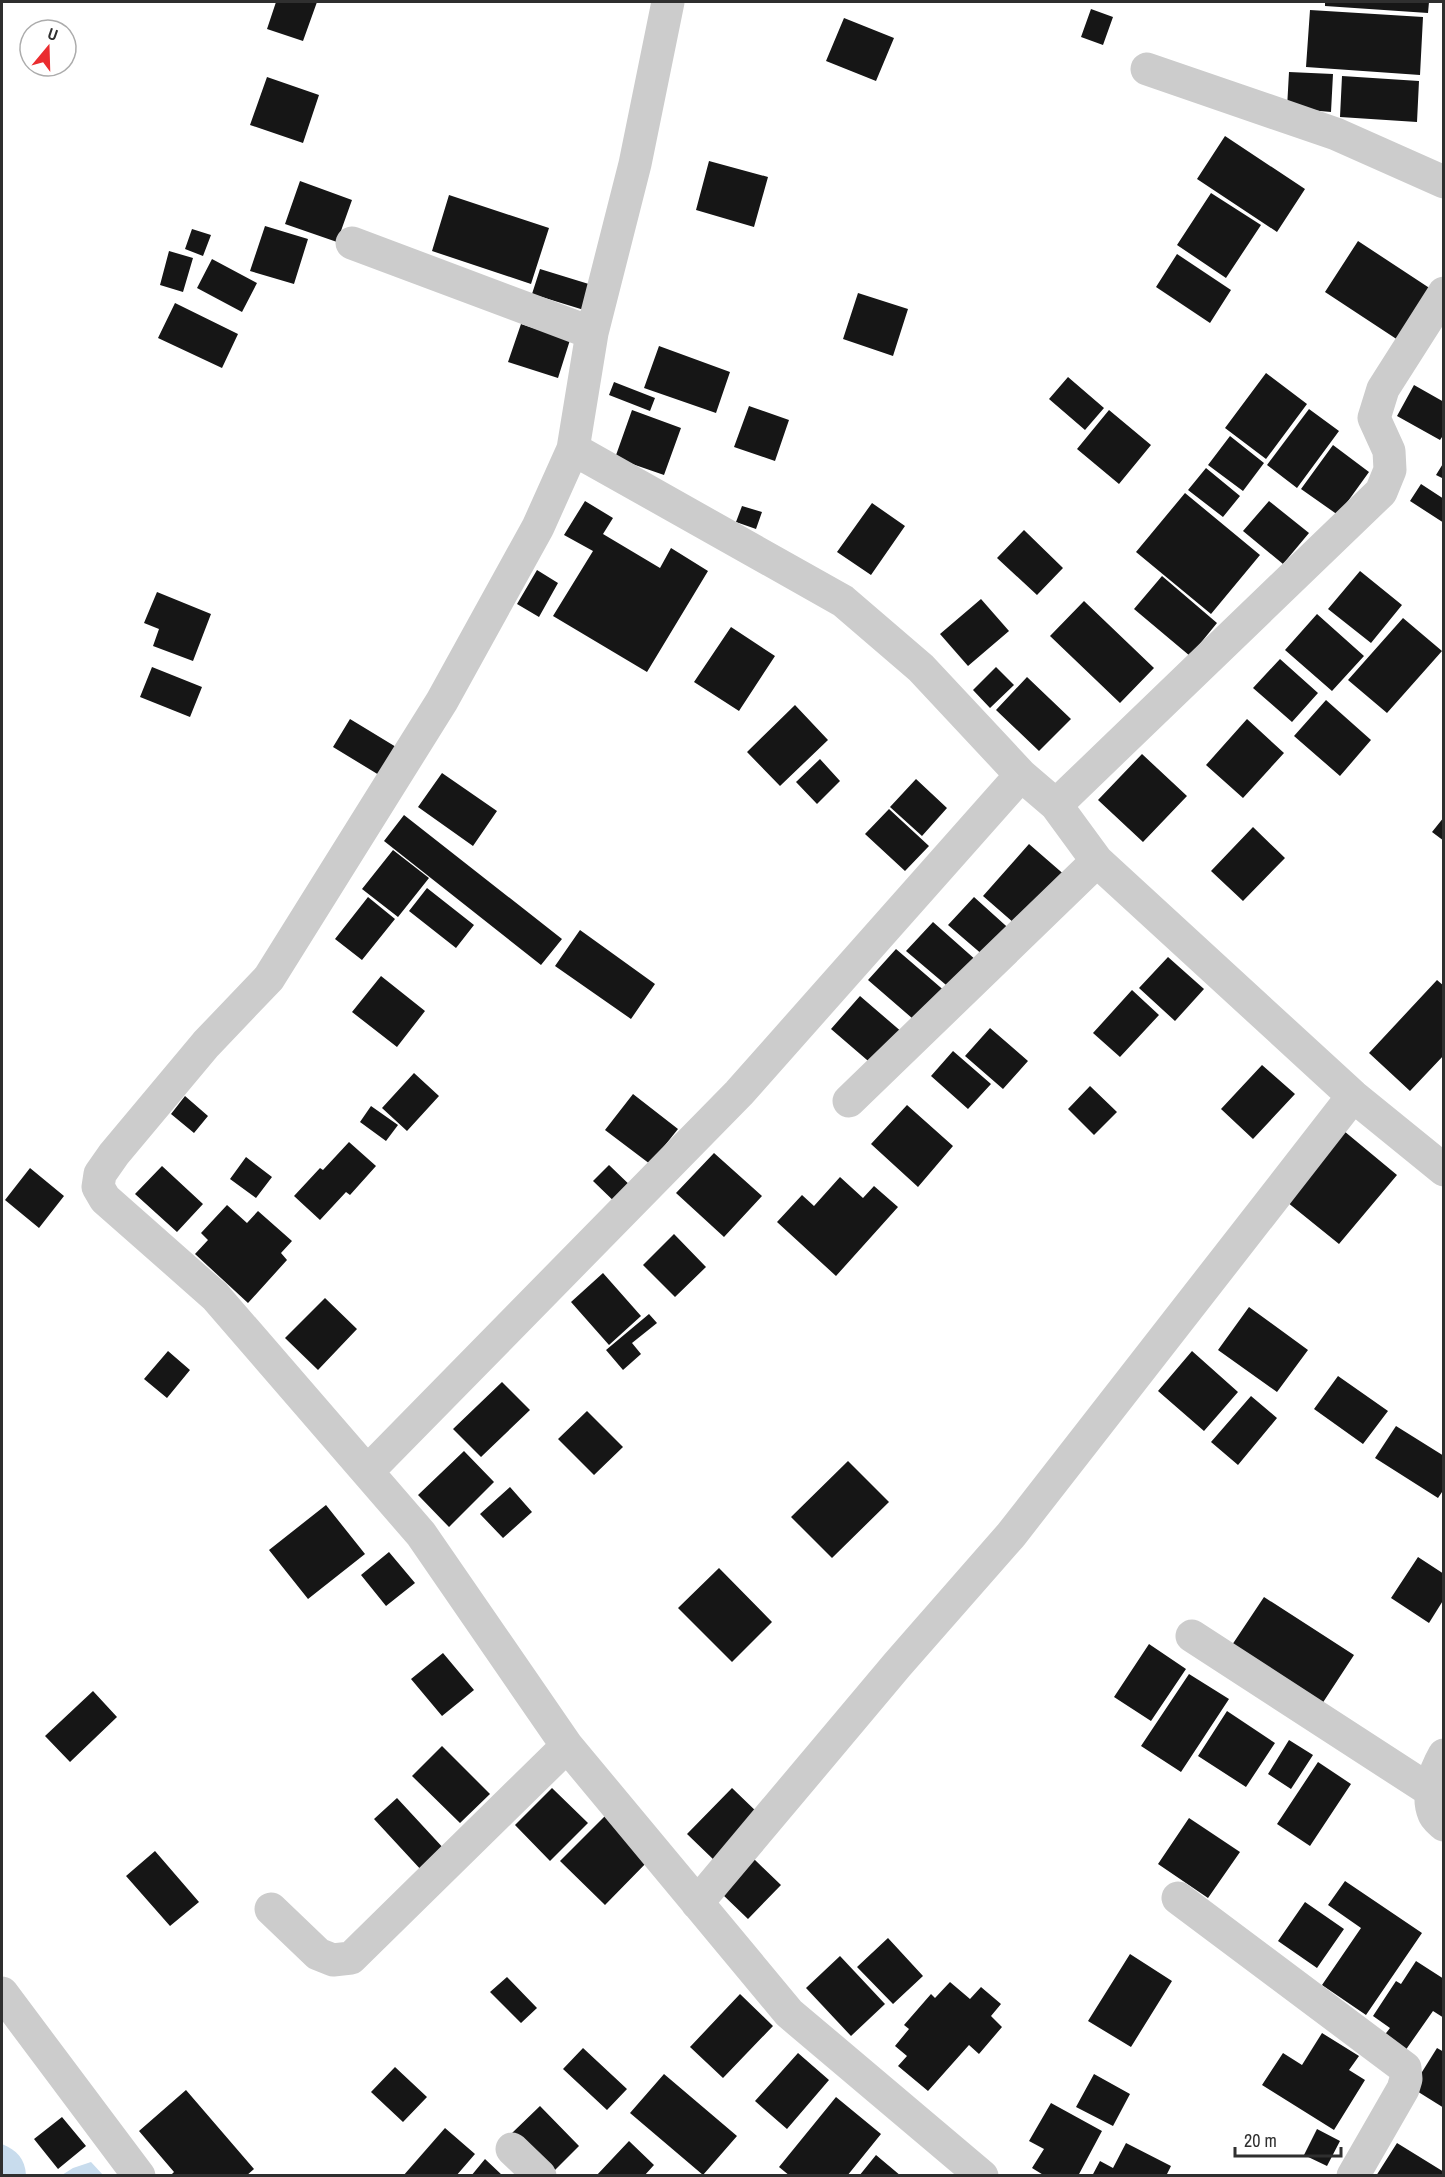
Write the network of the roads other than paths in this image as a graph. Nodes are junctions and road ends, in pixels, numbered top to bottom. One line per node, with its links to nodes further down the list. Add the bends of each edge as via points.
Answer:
1 (668, 2): 6 (street, via 635,164)
2 (1147, 69): 3 (street, via 1336,134)
3 (1443, 182)
4 (352, 243): 6 (street)
5 (1443, 293): 9 (street, via 1383,389 1374,418 1389,451 1390,470 1381,492)
6 (592, 333): 7 (street)
7 (573, 449): 8 (street, via 843,601 921,668); 14 (street, via 538,527 442,701 269,978 206,1044 100,1174 98,1187 105,1199 215,1296)
8 (1021, 775): 9 (street); 14 (street, via 739,1093)
9 (1056, 805): 10 (street)
10 (1097, 861): 11 (street); 12 (street)
11 (1353, 1096): 13 (street); 21 (street, via 1011,1535)
12 (849, 1101)
13 (1443, 1170)
14 (368, 1471): 16 (street, via 421,1534)
15 (1192, 1636): 18 (street)
16 (567, 1746): 21 (street); 22 (street, via 351,1958 333,1960 318,1954)
17 (1443, 1755): 18 (street)
18 (1431, 1791): 19 (street, via 1434,1815)
19 (1443, 1825)
20 (1178, 1898): 28 (street, via 1405,2068 1403,2089)
21 (697, 1903): 27 (street, via 789,2013)
22 (271, 1910)
23 (2, 1993): 25 (street)
24 (512, 2150): 26 (street)
25 (140, 2175)
26 (540, 2175)
27 (982, 2175)
28 (1353, 2175)

